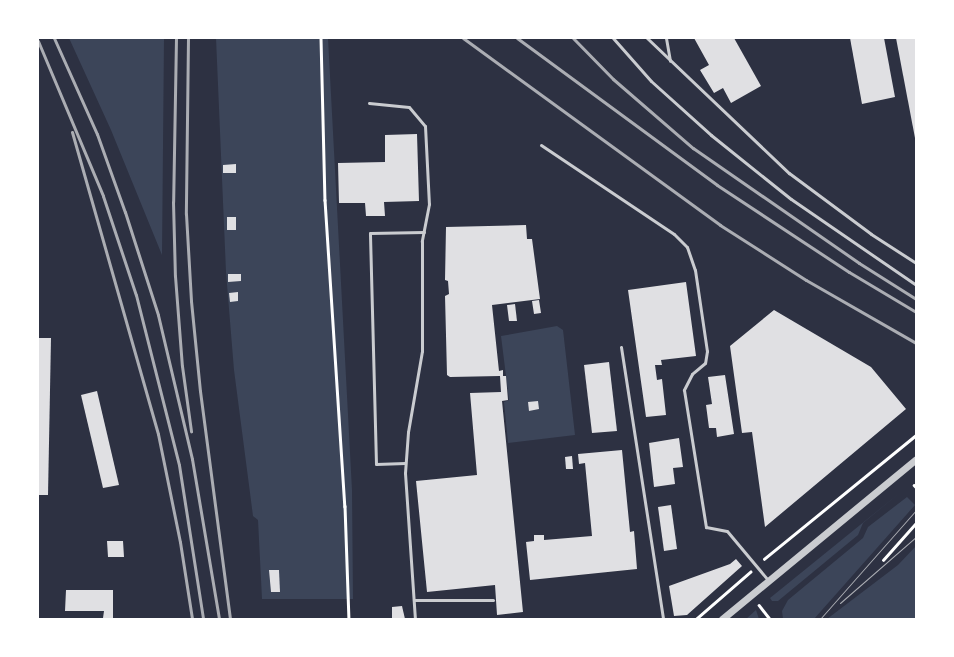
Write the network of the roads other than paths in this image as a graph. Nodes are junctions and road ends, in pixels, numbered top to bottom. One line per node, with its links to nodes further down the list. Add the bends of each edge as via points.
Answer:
1 (612, 38): 9 (lane, via 651,81 711,135 791,199)
2 (647, 38): 4 (lane)
3 (666, 38): 4 (lane)
4 (670, 60): 8 (lane, via 789,172 871,234)
5 (369, 103): 7 (lane, via 408,107 425,126 429,204)
6 (541, 145): 13 (lane, via 674,234 687,247 695,270 706,351 705,363 692,374 684,390 706,527 727,531)
7 (424, 232): 12 (lane, via 422,351); 12 (lane, via 370,233 376,464)
8 (916, 263)
9 (916, 285)
10 (621, 347): 17 (lane)
11 (916, 459): 13 (street)
12 (405, 463): 14 (lane)
13 (769, 582): 18 (street)
14 (414, 600): 15 (lane); 16 (lane)
15 (493, 600)
16 (416, 619)
17 (663, 619)
18 (722, 619)

